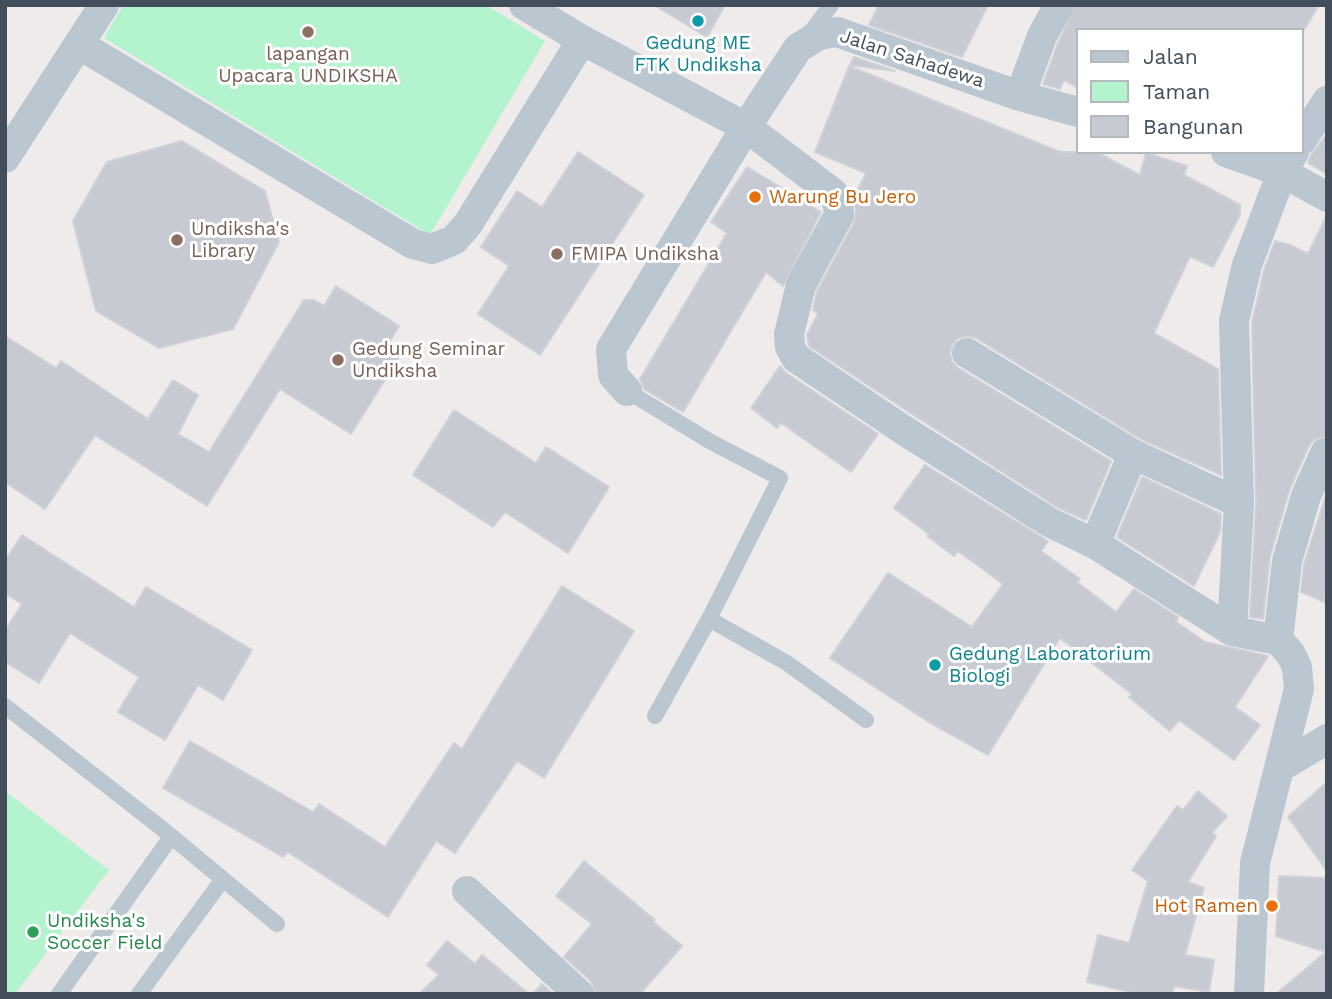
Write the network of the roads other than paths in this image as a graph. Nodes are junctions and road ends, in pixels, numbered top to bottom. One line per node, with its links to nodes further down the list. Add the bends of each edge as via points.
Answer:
1 (103, 5): 6 (street)
2 (524, 5): 5 (street)
3 (831, 5): 7 (lane)
4 (1059, 5): 8 (street)
5 (582, 40): 6 (street, via 468,224 454,240 432,249 413,244); 11 (street)
6 (80, 45): 14 (street)
7 (798, 48): 8 (street, Jalan Sahadewa, via 819,35 837,32); 11 (street)
8 (1020, 96): 10 (street, Jalan Sahadewa)
9 (1327, 101): 12 (street)
10 (1076, 111)
11 (746, 127): 18 (street, via 611,349 612,375); 22 (street, via 833,193 838,205 839,215 801,285 789,334 796,358 1049,522)
12 (1304, 136)
13 (1238, 154): 15 (street)
14 (5, 158)
15 (1288, 162): 16 (street); 21 (street, via 1247,265 1234,321)
16 (1327, 197)
17 (967, 353): 20 (street)
18 (626, 391): 23 (lane, via 780,478)
19 (1325, 453): 25 (street, via 1306,496 1287,561)
20 (1133, 454): 21 (street); 22 (street)
21 (1239, 503): 24 (street)
22 (1095, 544): 24 (street)
23 (709, 620): 27 (lane); 28 (lane, via 786,663)
24 (1232, 631): 25 (street)
25 (1278, 640): 30 (street, via 1297,667 1299,689)
26 (5, 706): 31 (lane)
27 (655, 716)
28 (866, 720)
29 (1327, 738): 30 (street)
30 (1279, 768): 38 (street, via 1255,863)
31 (171, 836): 32 (lane); 35 (lane)
32 (223, 879): 34 (lane); 36 (lane)
33 (467, 891): 37 (street)
34 (277, 924)
35 (59, 994)
36 (139, 994)
37 (579, 994)
38 (1249, 994)

